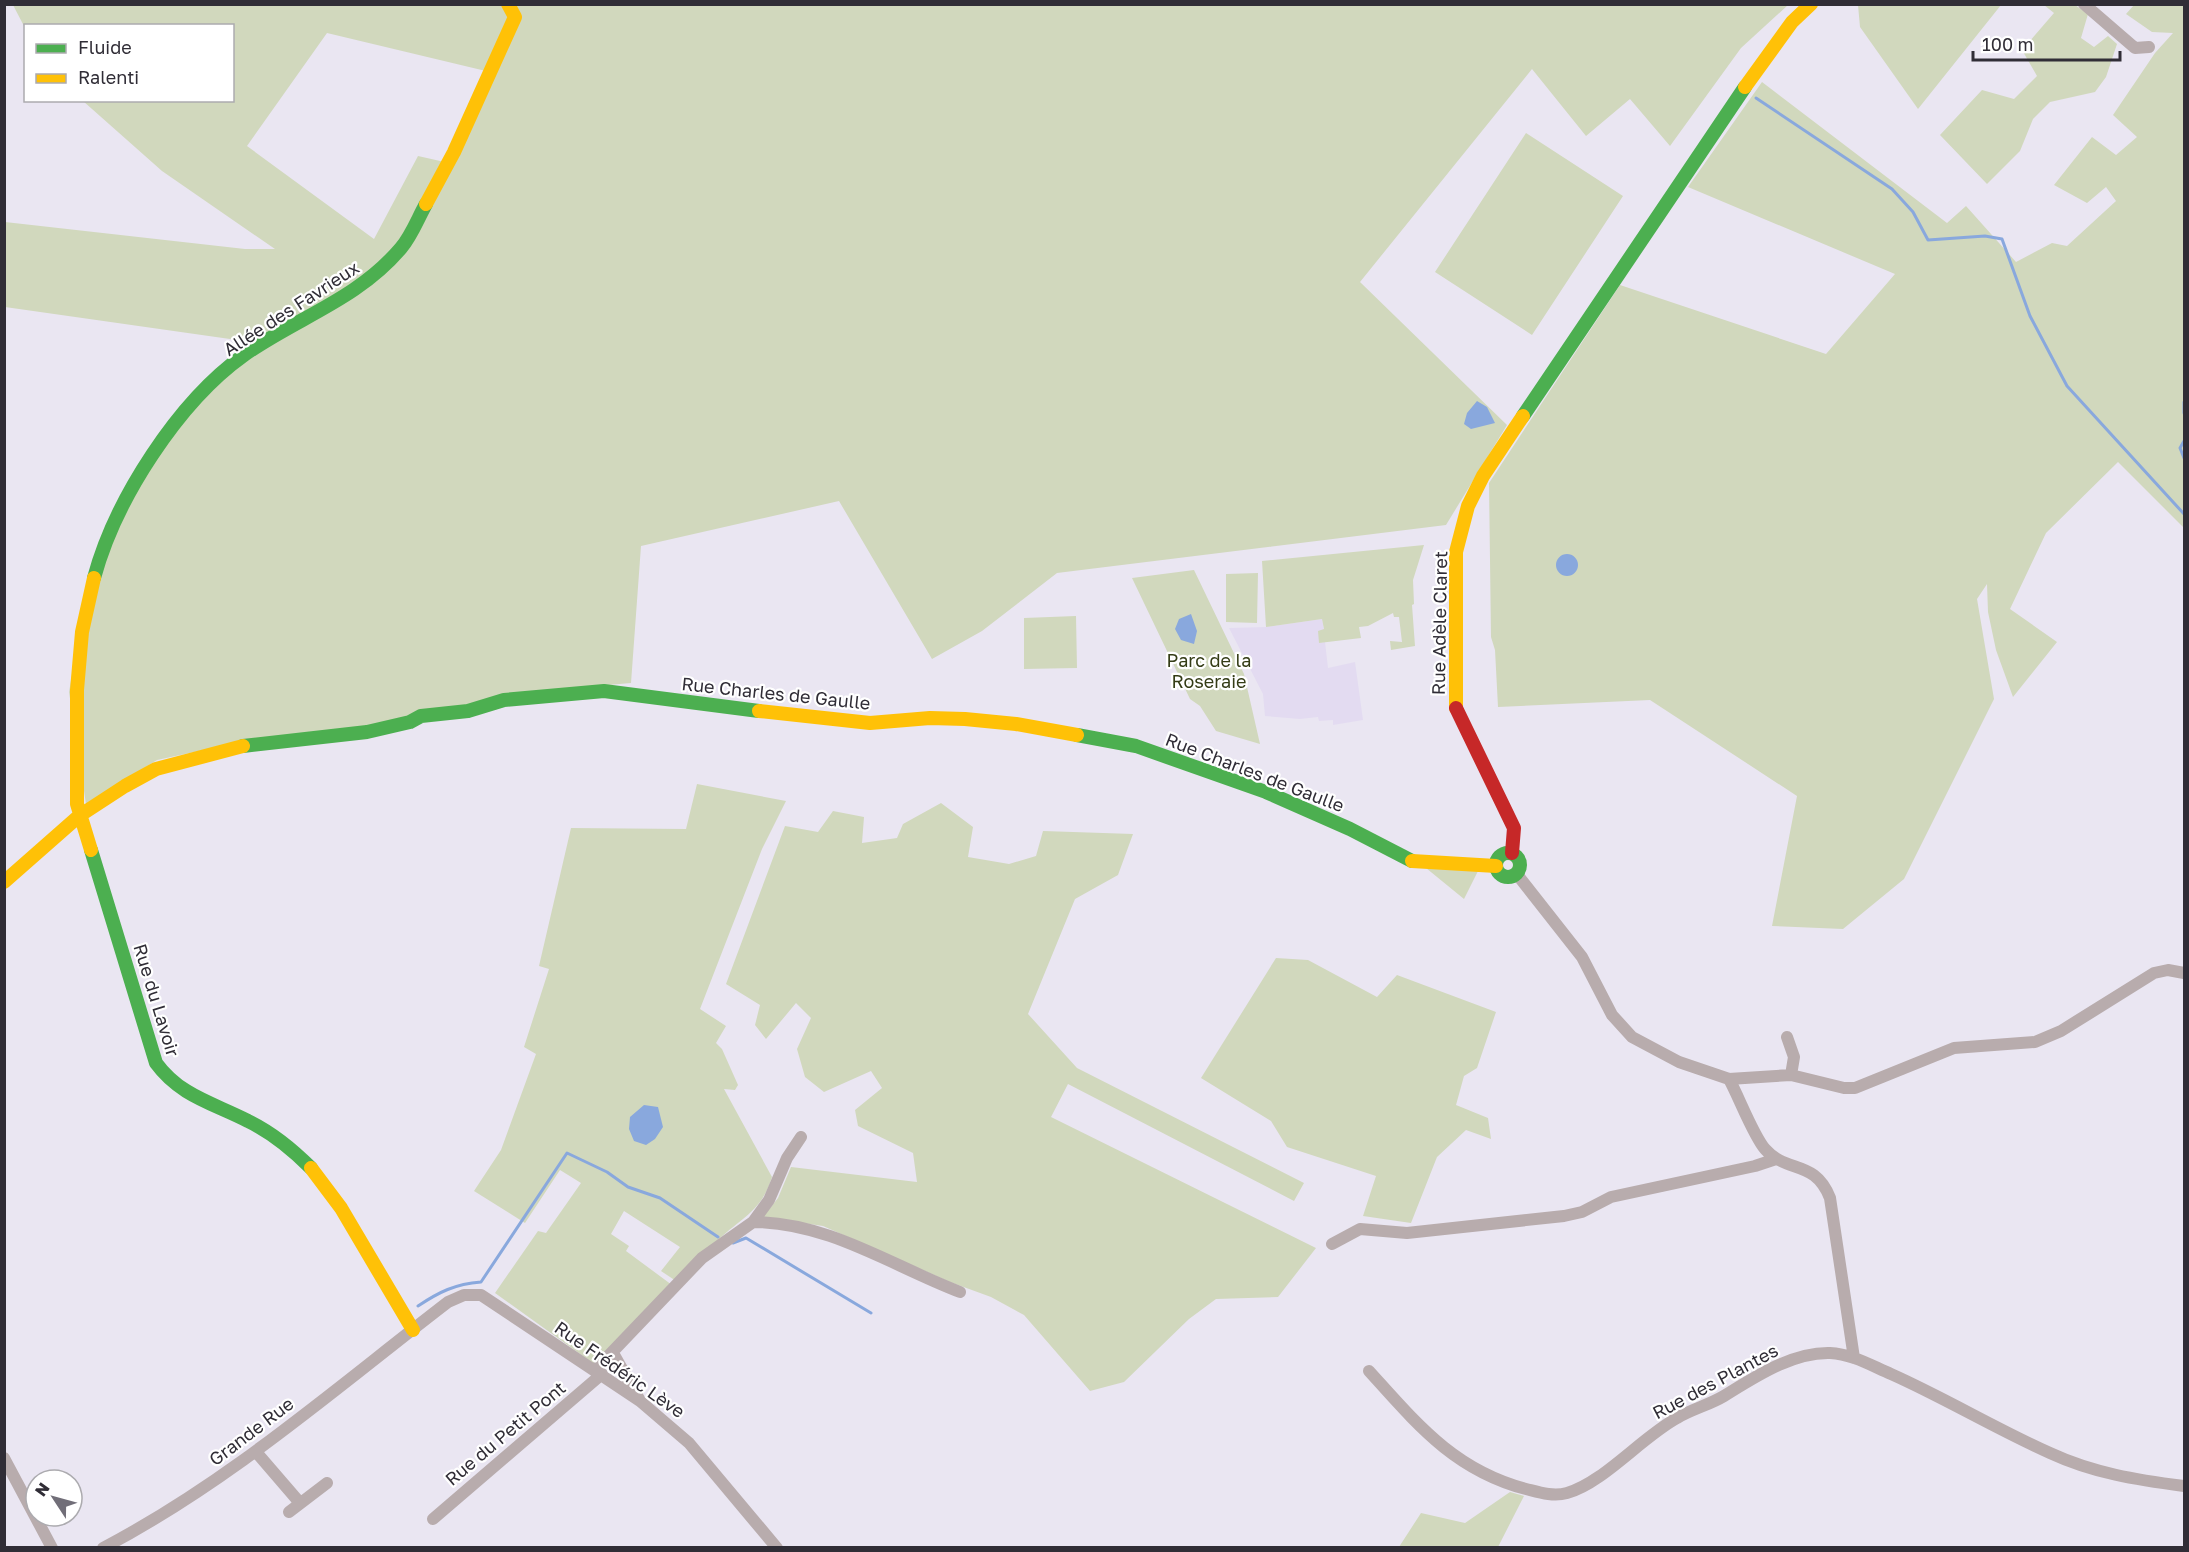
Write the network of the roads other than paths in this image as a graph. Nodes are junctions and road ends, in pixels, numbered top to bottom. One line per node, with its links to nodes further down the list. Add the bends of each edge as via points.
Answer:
1 (508, 4): 5 (street, Allée des Favrieux, via 515,17 454,152 403,246 342,300 244,355 190,405 135,480 112,523 82,632 77,690)
2 (1811, 4): 6 (street, Rue Adèle Claret, via 1779,38 1472,495 1456,552 1457,713 1514,828)
3 (2084, 4): 4 (street, via 2134,48)
4 (2149, 47)
5 (80, 820): 7 (street, Rue Charles de Gaulle, via 156,768 239,746 367,732 421,716 468,711 504,700 612,692 832,721 993,721 1136,746 1276,796 1409,861); 9 (street, Rue Charles de Gaulle, via 58,843 47,847); 19 (street, Rue du Lavoir, via 108,900 148,1045 163,1076 192,1099 264,1130 311,1168 349,1222)
6 (1512, 853): 7 (street, via 1499,856); 8 (street, via 1519,860)
7 (1496, 866): 8 (street, via 1504,876)
8 (1516, 873): 13 (street, via 1582,957 1622,1028 1670,1058)
9 (4, 882)
10 (2184, 973): 12 (street, via 2168,970 2147,976 2061,1031 2035,1042 1954,1048 1855,1088)
11 (1787, 1037): 12 (street, via 1794,1057)
12 (1791, 1075): 13 (street)
13 (1729, 1079): 15 (street, via 1764,1148)
14 (801, 1137): 16 (street, Rue du Petit Pont, via 769,1200)
15 (1776, 1159): 17 (street, via 1611,1197 1582,1212 1564,1216 1407,1233 1360,1229); 21 (street, via 1824,1182 1830,1198)
16 (753, 1222): 18 (street, via 801,1226); 20 (street, Rue du Petit Pont, via 702,1258)
17 (1332, 1244)
18 (960, 1292)
19 (413, 1330): 23 (street, Rue Frédéric Lève, via 448,1302 464,1295 481,1295); 25 (street, Grande Rue)
20 (613, 1353): 23 (street, Rue du Petit Pont); 24 (street)
21 (1854, 1358): 22 (street, Rue des Plantes, via 1830,1353 1782,1363 1717,1401 1678,1417 1583,1487 1564,1494 1546,1494 1503,1483 1468,1467 1417,1424); 28 (street, Rue des Plantes, via 2089,1469)
22 (1369, 1371)
23 (599, 1372): 24 (street, Rue Frédéric Lève); 31 (street, Rue du Petit Pont)
24 (640, 1401): 34 (street, Rue Frédéric Lève, via 689,1443)
25 (256, 1452): 29 (street); 33 (street, Grande Rue, via 178,1505)
26 (4, 1458): 32 (street)
27 (327, 1483): 29 (street)
28 (2184, 1486)
29 (300, 1503): 30 (street)
30 (289, 1512)
31 (433, 1519)
32 (52, 1548)
33 (103, 1548)
34 (777, 1548)

